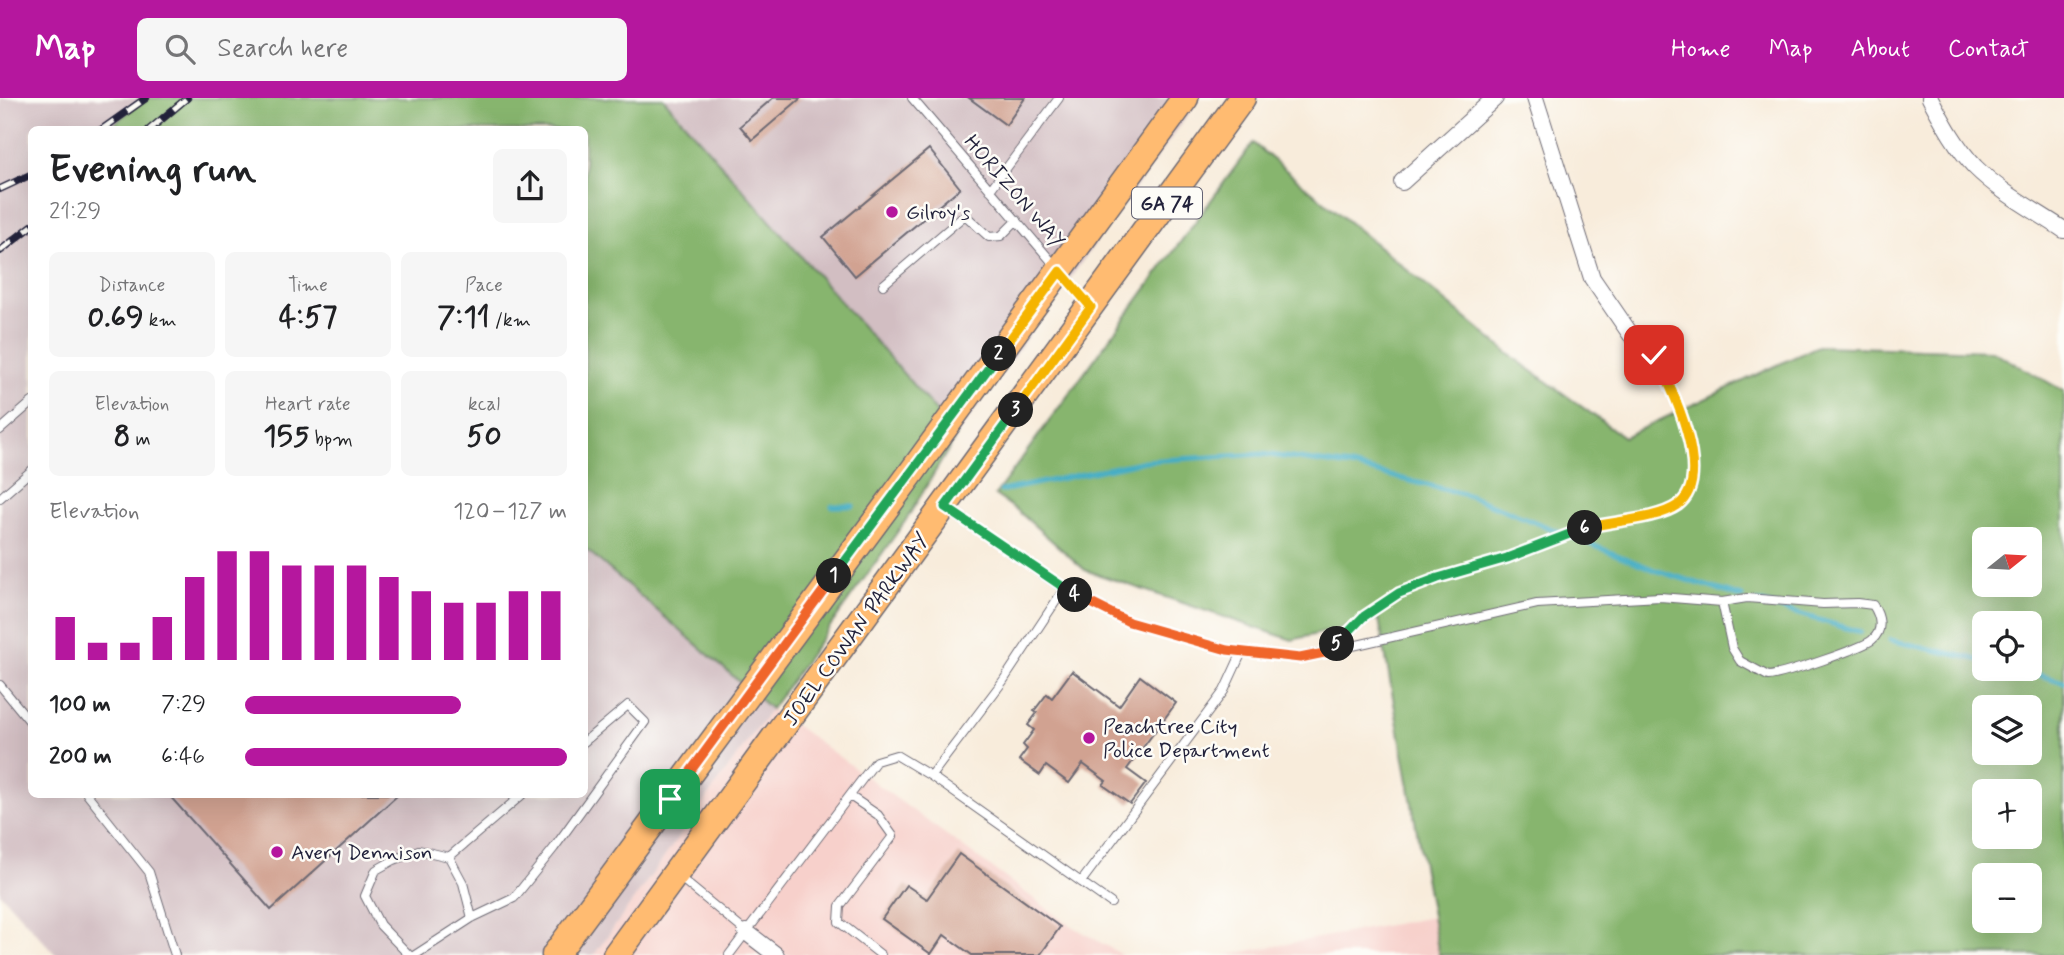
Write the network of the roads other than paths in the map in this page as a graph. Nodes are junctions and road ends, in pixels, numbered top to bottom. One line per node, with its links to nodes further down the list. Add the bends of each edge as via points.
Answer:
1 (912, 98): 9 (lane, HORIZON WAY)
2 (1059, 98): 9 (lane)
3 (1185, 98): 12 (main road, GA 74)
4 (1242, 98): 14 (main road, JOEL COWAN PARKWAY / GA 74)
5 (1496, 98): 8 (street)
6 (1535, 98): 15 (street, via 1592,278)
7 (1930, 98): 11 (street, via 1974,166)
8 (1402, 182)
9 (990, 190): 10 (lane, HORIZON WAY)
10 (1017, 220): 12 (lane, HORIZON WAY); 13 (lane, via 1001,236 989,237 965,215)
11 (2064, 230)
12 (1060, 271): 14 (lane, HORIZON WAY); 40 (main road, GA 74)
13 (883, 285)
14 (1091, 307): 20 (main road, JOEL COWAN PARKWAY / GA 74)
15 (1631, 335)
16 (28, 406): 17 (lane)
17 (0, 430)
18 (28, 474): 19 (lane)
19 (0, 498)
20 (945, 507): 21 (lane); 32 (main road, JOEL COWAN PARKWAY / GA 74)
21 (1064, 589): 23 (lane, via 1129,622); 27 (lane, via 1003,681)
22 (1722, 602): 22 (lane, via 1747,598 1873,605 1879,630 1872,640 1768,676 1740,661 1732,648); 23 (lane, via 1660,597 1537,604 1300,658)
23 (1242, 652): 33 (lane, via 1223,691)
24 (0, 685): 25 (lane)
25 (28, 719)
26 (588, 739): 35 (lane, via 628,705 645,722 514,898)
27 (931, 776): 28 (lane, via 896,755 876,761); 33 (lane)
28 (850, 796): 36 (lane); 44 (lane, via 878,816 893,836 840,906 839,922)
29 (90, 798): 37 (lane, via 149,872)
30 (518, 798): 31 (lane)
31 (449, 857): 35 (lane, via 463,883); 38 (lane, via 419,850 376,870 368,888 365,896 380,925)
32 (675, 873): 36 (lane); 41 (main road, JOEL COWAN PARKWAY / GA 74)
33 (1081, 882): 34 (lane)
34 (1111, 903)
35 (472, 918): 39 (lane)
36 (746, 932): 42 (lane); 43 (street)
37 (175, 955)
38 (410, 955)
39 (415, 955)
40 (555, 955)
41 (616, 955)
42 (729, 955)
43 (776, 955)
44 (881, 955)

